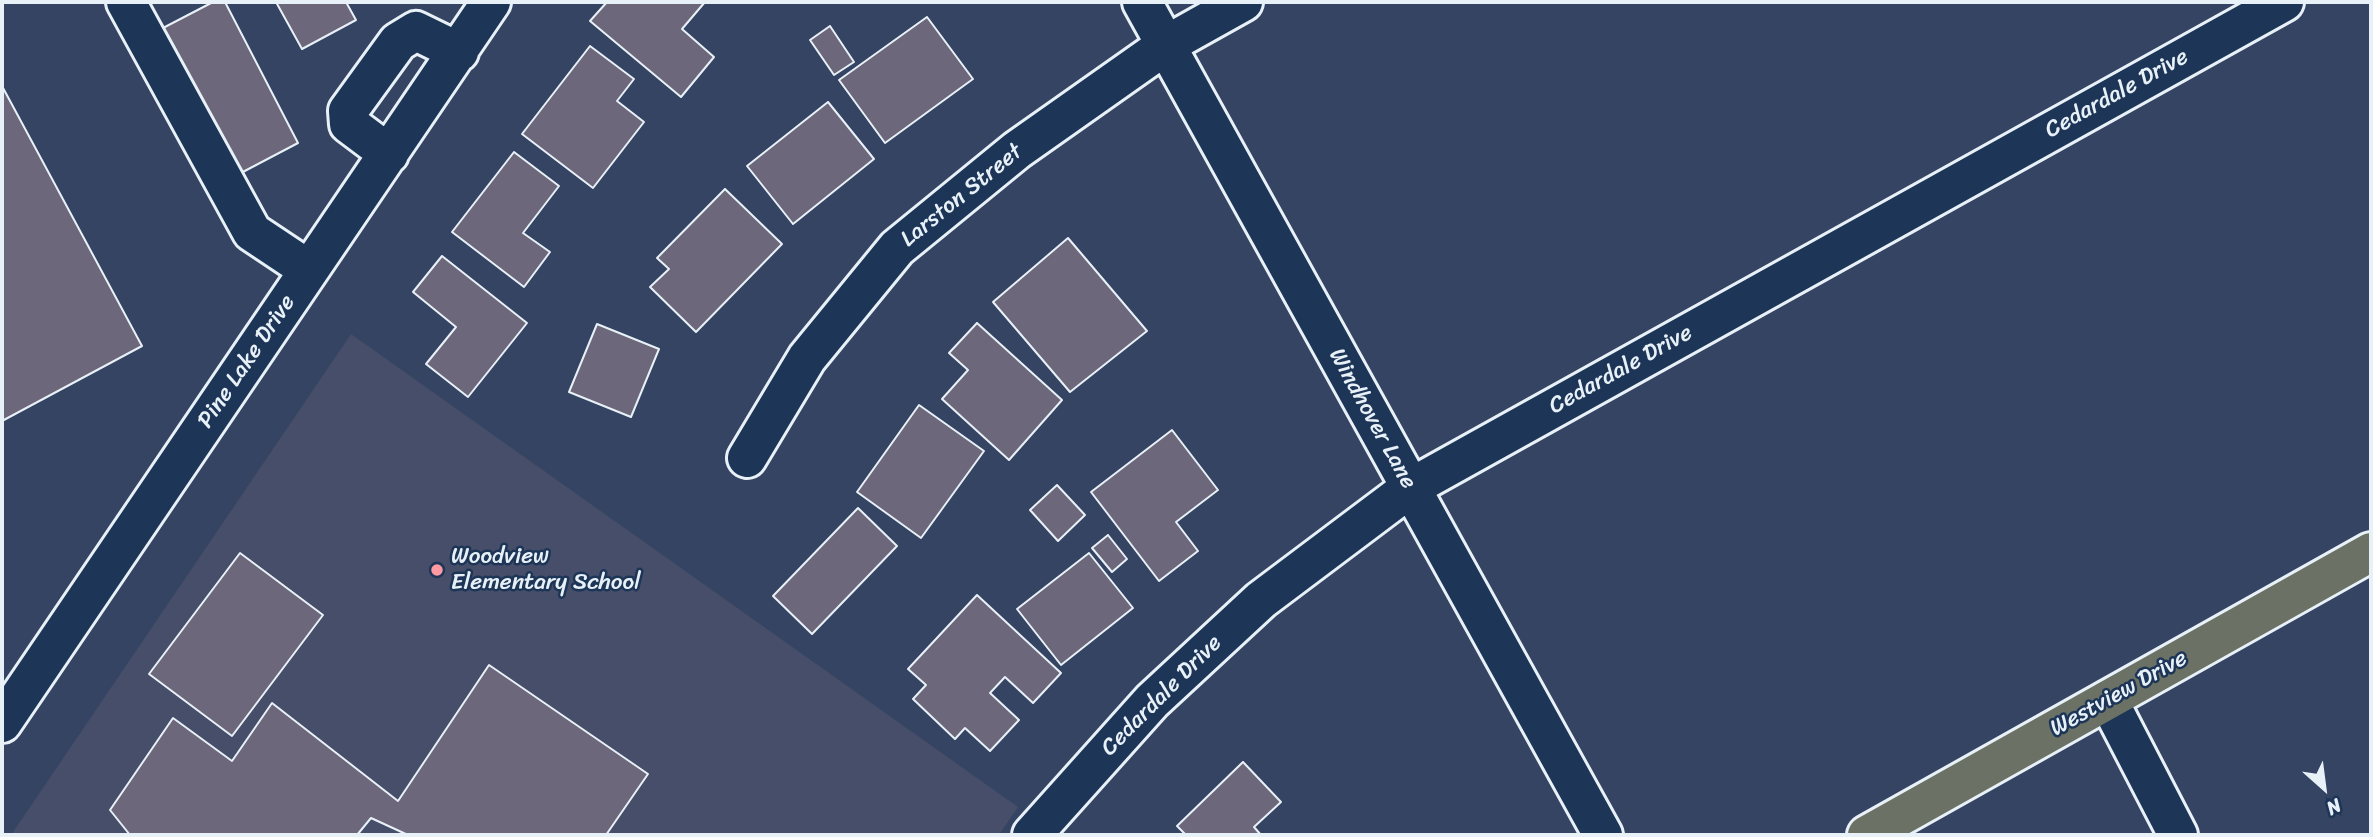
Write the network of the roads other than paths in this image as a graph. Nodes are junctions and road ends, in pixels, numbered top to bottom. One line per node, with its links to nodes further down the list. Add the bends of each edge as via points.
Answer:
1 (126, 2): 9 (street, via 252,232)
2 (491, 2): 7 (street, Pine Lake Drive)
3 (1142, 2): 6 (street, Windhover Lane)
4 (1243, 2): 6 (street, Larston Street)
5 (2284, 2): 11 (street, Cedardale Drive)
6 (1166, 45): 10 (street, Larston Street, via 1017,149 897,248 807,358); 11 (street, Windhover Lane)
7 (459, 52): 8 (street, Pine Lake Drive); 8 (street, via 416,32 398,42 348,111 349,124)
8 (389, 154): 9 (street, Pine Lake Drive)
9 (309, 270): 14 (street, Pine Lake Drive)
10 (747, 458)
11 (1410, 488): 15 (street, Cedardale Drive, via 1251,609 1152,701); 16 (street, Windhover Lane)
12 (2371, 552): 13 (main road, Westview Drive)
13 (2108, 700): 17 (main road, Westview Drive); 18 (street)
14 (2, 723)
15 (1032, 835)
16 (1603, 835)
17 (1867, 835)
18 (2178, 835)

